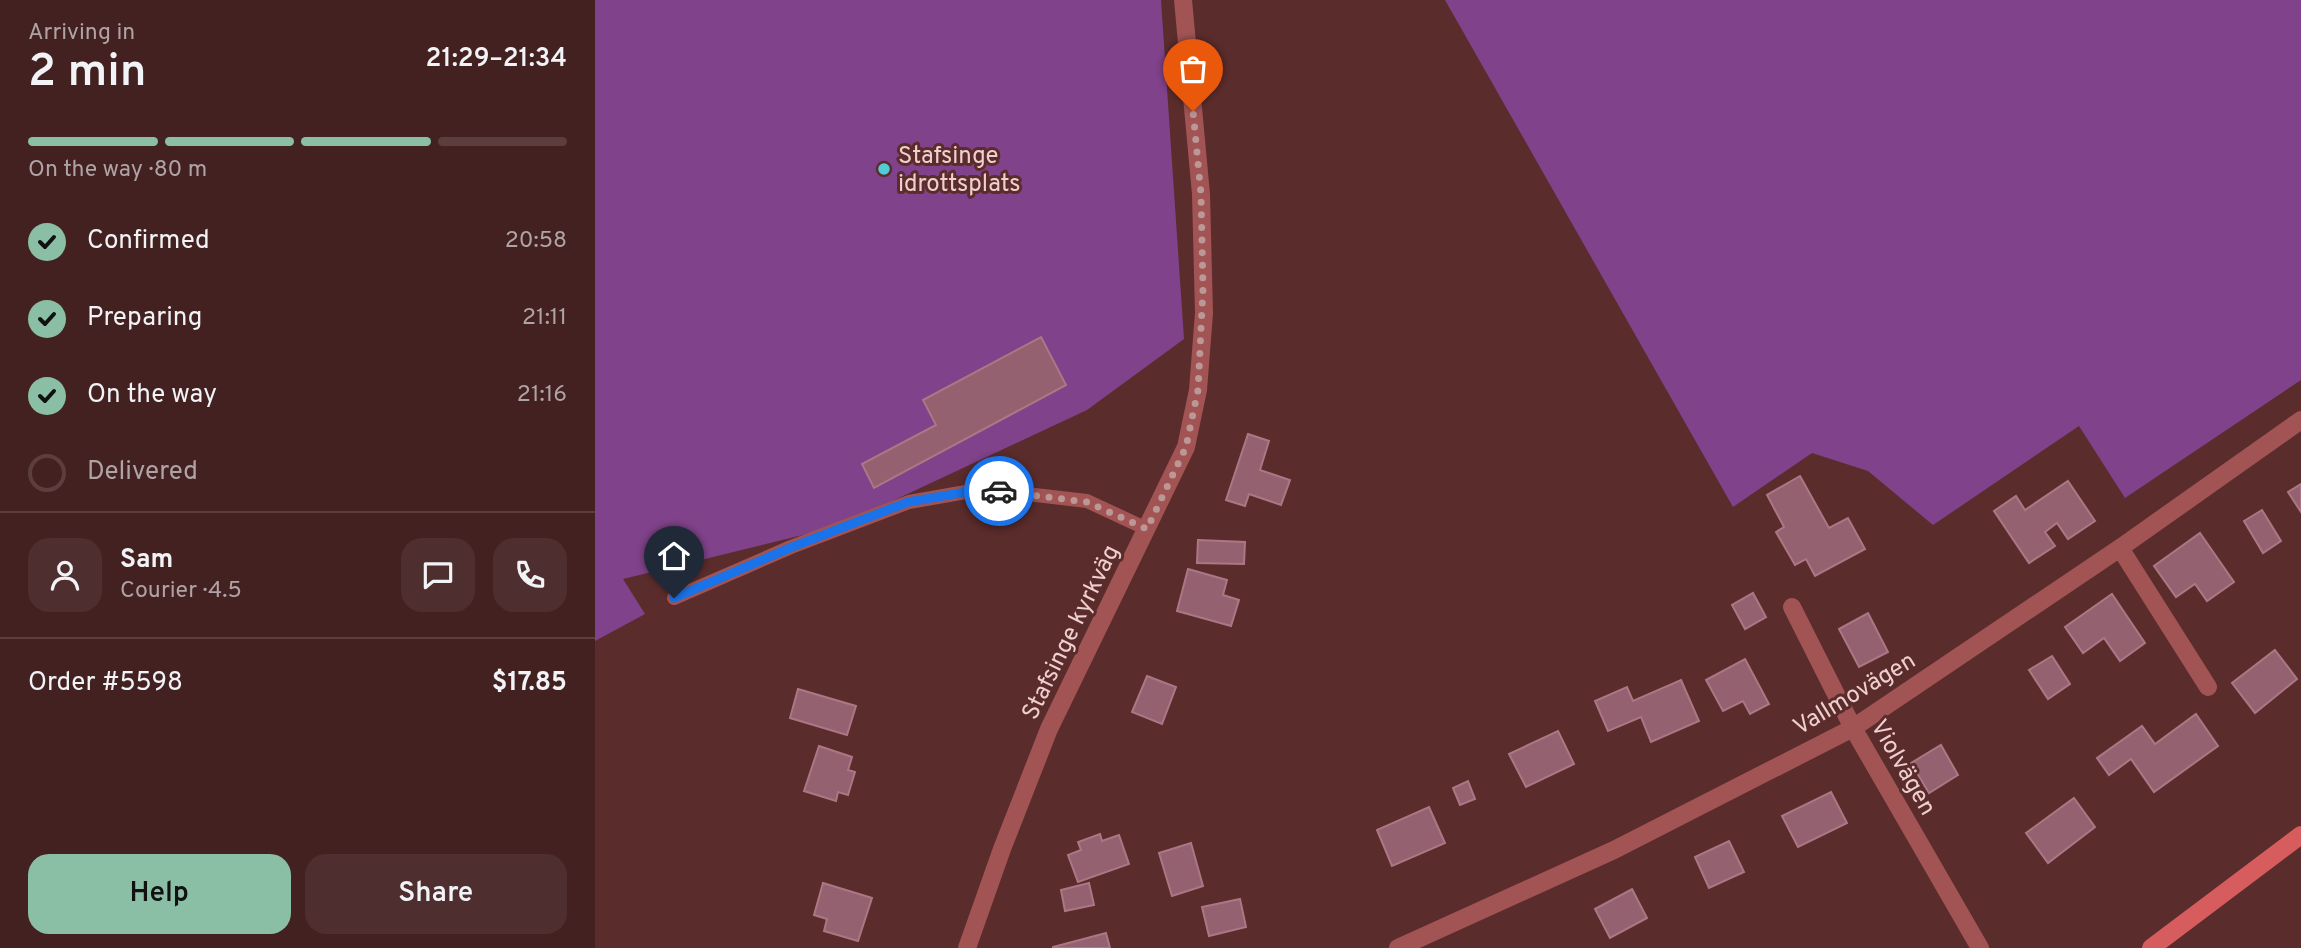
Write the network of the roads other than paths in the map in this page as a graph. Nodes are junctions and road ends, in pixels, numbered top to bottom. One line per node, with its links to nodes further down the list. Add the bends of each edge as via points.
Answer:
1 (1183, 0): 3 (street, Stafsinge kyrkväg, via 1201,194 1200,364 1186,447)
2 (2301, 420): 4 (street, Vallmovägen)
3 (1147, 529): 5 (lane, via 1087,502 983,489 908,502); 10 (street, Stafsinge kyrkväg, via 1049,729)
4 (2120, 548): 7 (street); 8 (street, Vallmovägen)
5 (674, 598)
6 (1792, 607): 8 (street, Violvägen)
7 (2209, 687)
8 (1853, 728): 11 (street, Vallmovägen, via 1614,850); 12 (street, Violvägen)
9 (2301, 835): 13 (street)
10 (967, 948)
11 (1398, 948)
12 (1980, 948)
13 (2151, 948)

